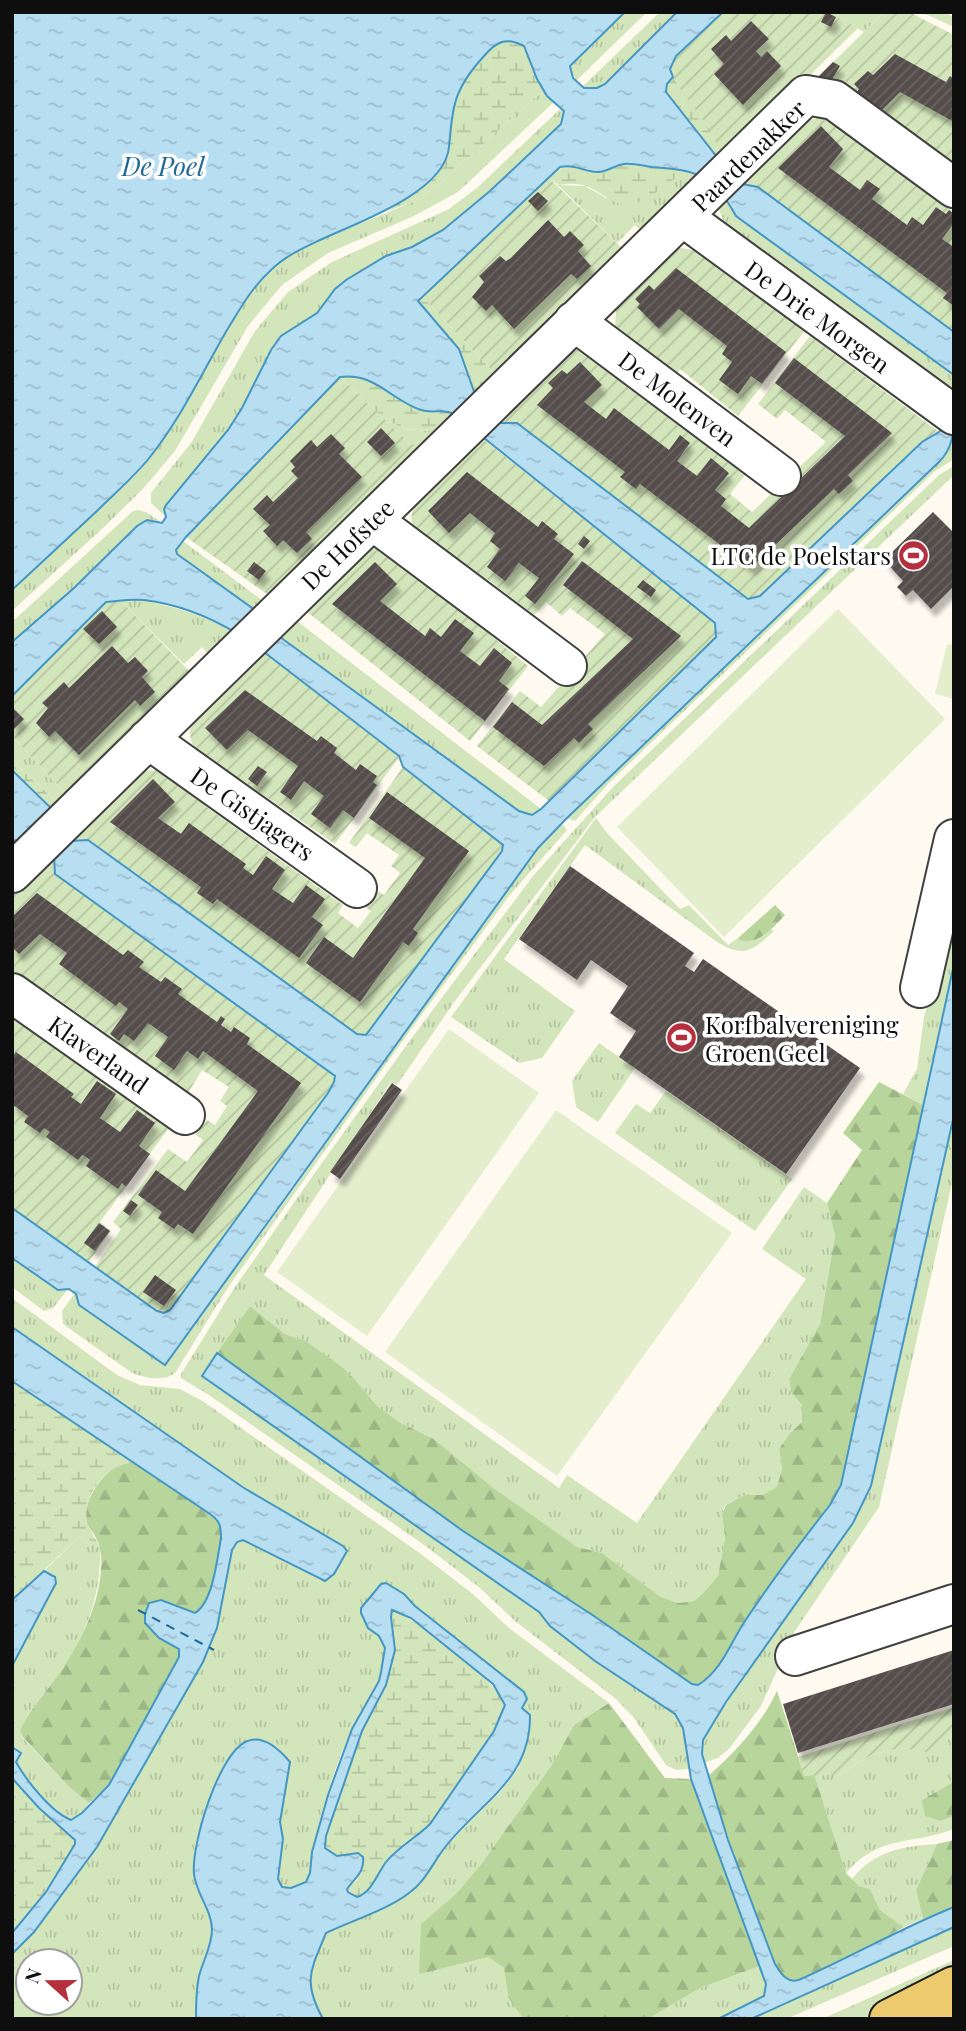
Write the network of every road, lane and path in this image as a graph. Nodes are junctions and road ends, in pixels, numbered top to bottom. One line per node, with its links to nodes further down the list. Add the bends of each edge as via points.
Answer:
1 (954, 188): 2 (street, Paardenakker, via 834,100 806,95)
2 (683, 217): 3 (street, De Hofstee); 4 (street, De Drie Morgen)
3 (574, 321): 5 (street, De Molenven); 6 (street, De Hofstee)
4 (951, 414)
5 (781, 476)
6 (372, 520): 7 (street); 8 (street, De Hofstee)
7 (567, 666)
8 (148, 739): 10 (street, De Hofstee); 11 (street, De Gistjagers)
9 (954, 839): 12 (street)
10 (24, 862)
11 (357, 888)
12 (920, 988)
13 (12, 993): 14 (street, Klaverland)
14 (185, 1115)
15 (954, 1605): 16 (street)
16 (795, 1656)
17 (954, 1986): 19 (main road)
18 (954, 2016): 20 (main road)
19 (890, 2019)
20 (948, 2019)

